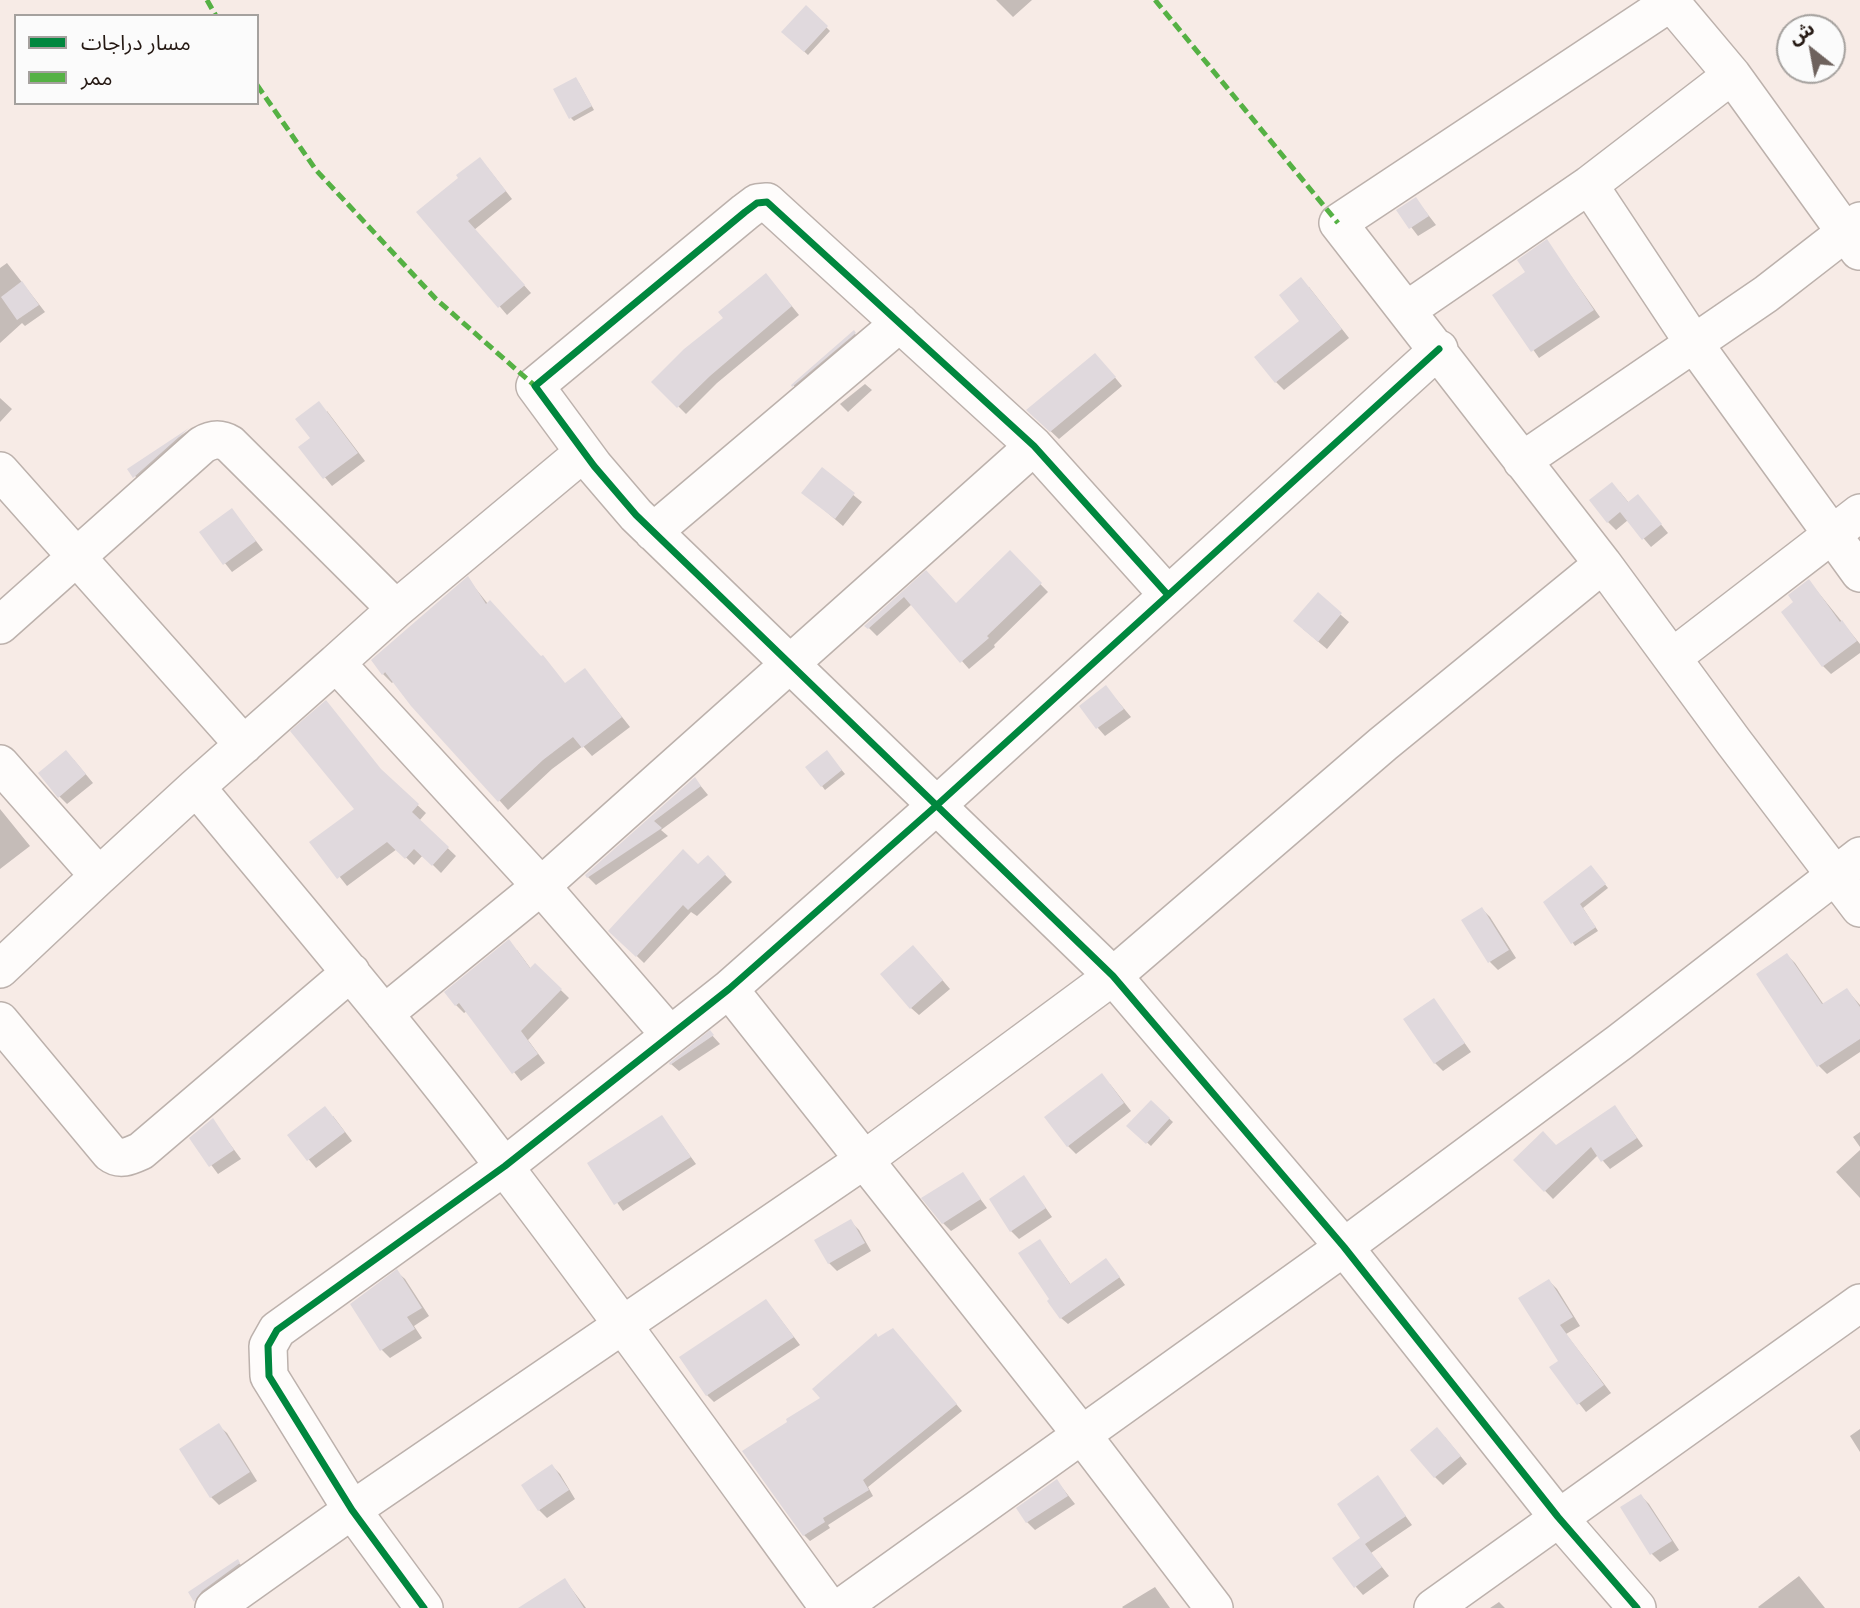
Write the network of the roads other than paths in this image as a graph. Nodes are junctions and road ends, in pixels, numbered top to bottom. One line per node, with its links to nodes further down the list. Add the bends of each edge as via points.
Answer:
1 (1670, 1): 2 (street); 5 (street, via 1338,223)
2 (1732, 75): 3 (street); 4 (street)
3 (1588, 186): 5 (street); 7 (street)
4 (1855, 235): 7 (street)
5 (1407, 310): 8 (street)
6 (900, 323): 9 (street); 10 (street, via 770,204 761,202 535,386); 14 (street)
7 (1695, 345): 11 (street); 15 (street)
8 (1439, 349): 11 (street); 19 (street)
9 (1034, 446): 19 (street); 24 (street)
10 (583, 453): 14 (street); 20 (street)
11 (1522, 461): 17 (street)
12 (0, 471): 16 (street)
13 (1860, 513): 15 (street)
14 (653, 532): 24 (street)
15 (1833, 536): 18 (street); 22 (street)
16 (77, 557): 20 (street, via 202,445 217,440 230,444); 21 (street); 25 (street)
17 (1603, 564): 22 (street); 35 (street, via 1383,744)
18 (1860, 573)
19 (1168, 595): 28 (street)
20 (396, 609): 23 (street)
21 (0, 625)
22 (1673, 657): 29 (street, via 1733,741)
23 (336, 663): 25 (street); 31 (street)
24 (790, 664): 28 (street); 31 (street)
25 (244, 745): 27 (street)
26 (0, 764): 30 (street)
27 (196, 787): 30 (street); 34 (street)
28 (936, 806): 35 (street); 36 (street)
29 (1848, 864): 32 (street); 42 (street, via 1620,1042)
30 (99, 876): 33 (street)
31 (541, 886): 37 (street); 39 (street)
32 (1860, 908)
33 (0, 969)
34 (351, 972): 37 (street); 38 (street, via 141,1152 123,1158 110,1153)
35 (1113, 976): 40 (street); 42 (street)
36 (729, 989): 39 (street); 40 (street)
37 (384, 1014): 41 (street)
38 (0, 1021)
39 (670, 1035): 41 (street)
40 (864, 1160): 44 (street); 45 (street)
41 (505, 1166): 44 (street); 46 (street, via 285,1323 271,1340 269,1376)
42 (1344, 1247): 45 (street); 47 (street)
43 (1860, 1303): 47 (street)
44 (624, 1325): 46 (street); 50 (street)
45 (1082, 1435): 51 (street); 52 (street)
46 (352, 1510): 48 (street); 49 (street)
47 (1558, 1517): 53 (street); 54 (street)
48 (214, 1608)
49 (424, 1608)
50 (829, 1608)
51 (840, 1608)
52 (1214, 1608)
53 (1433, 1608)
54 (1637, 1608)

